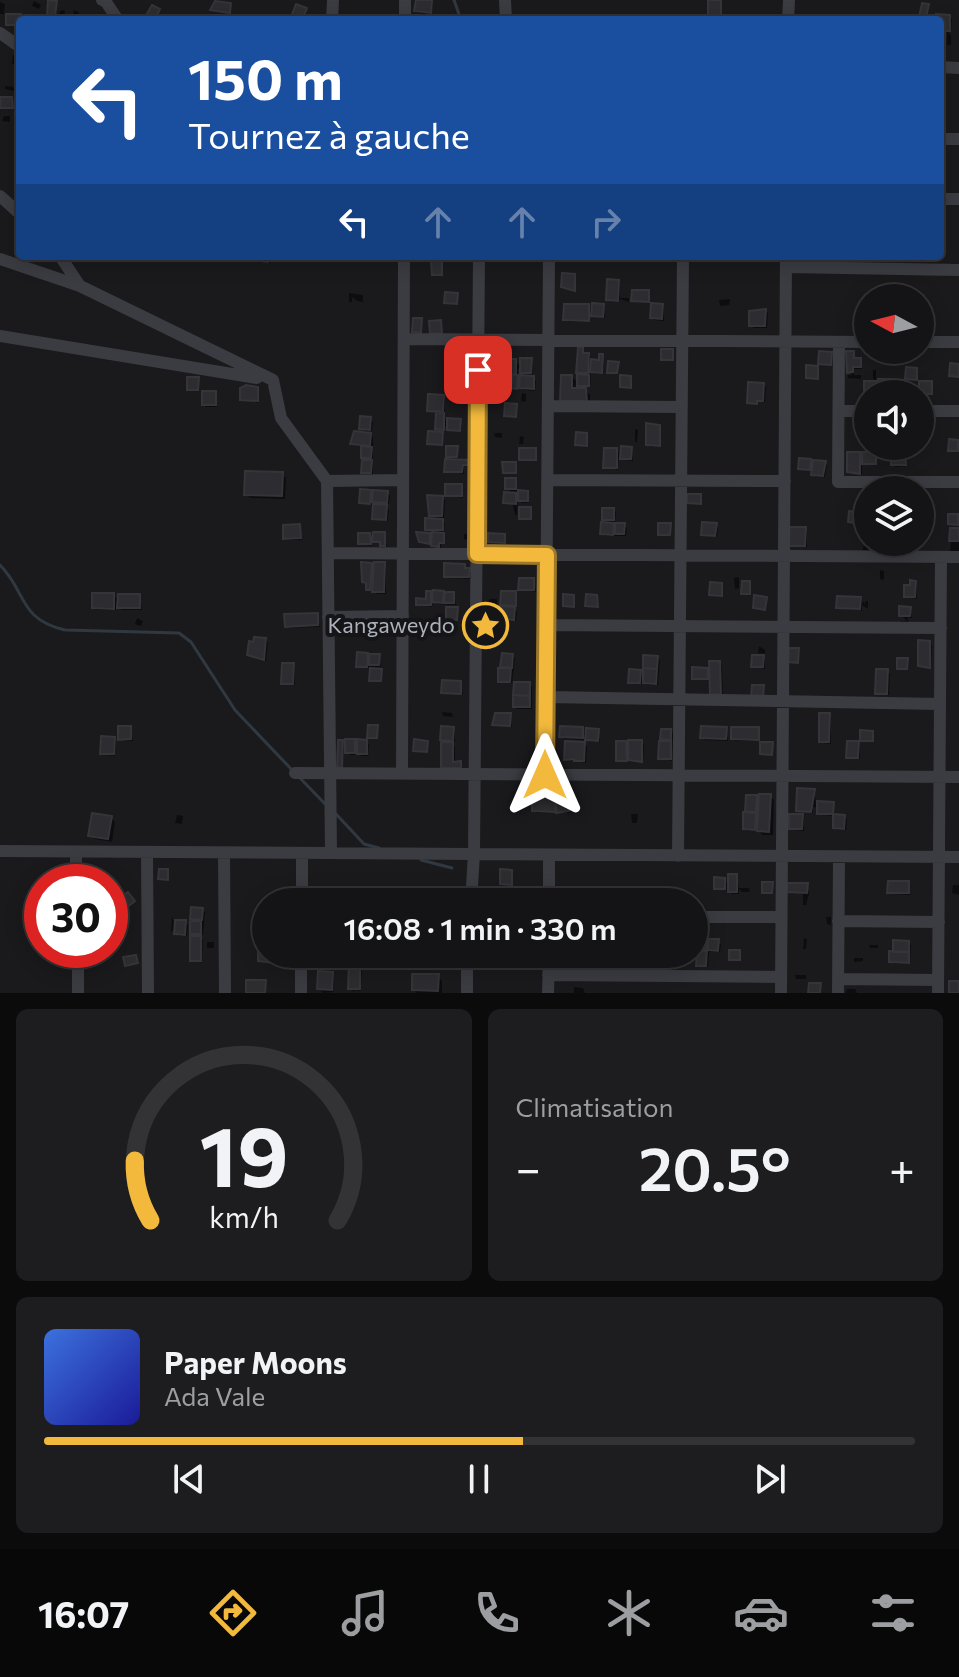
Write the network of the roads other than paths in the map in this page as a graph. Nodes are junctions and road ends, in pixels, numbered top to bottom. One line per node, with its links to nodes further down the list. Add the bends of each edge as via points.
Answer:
1 (102, 0): 2 (street)
2 (115, 16)
3 (0, 196): 4 (street)
4 (16, 210)
5 (0, 259): 13 (street)
6 (63, 260): 13 (street)
7 (404, 260): 15 (street)
8 (479, 260): 16 (street)
9 (549, 260): 17 (street)
10 (683, 260): 18 (street)
11 (786, 262): 12 (street); 19 (street)
12 (959, 270)
13 (80, 286): 24 (street)
14 (0, 336): 24 (street)
15 (404, 339): 16 (street); 31 (street)
16 (478, 339): 17 (street); 39 (street)
17 (548, 340): 18 (street); 25 (street)
18 (682, 341): 19 (street); 26 (street)
19 (785, 341): 20 (street); 35 (street)
20 (839, 342): 21 (street); 27 (street)
21 (854, 342)
22 (934, 342): 23 (street)
23 (959, 342)
24 (273, 380): 33 (street, via 281,418)
25 (548, 406): 26 (street); 32 (street)
26 (682, 407): 34 (street)
27 (839, 411): 28 (street); 36 (street, via 838,482)
28 (854, 411)
29 (934, 411): 30 (street)
30 (959, 411)
31 (403, 480): 33 (street); 38 (street)
32 (547, 480): 34 (street); 40 (street)
33 (327, 481): 37 (street)
34 (681, 481): 35 (street); 41 (street)
35 (785, 481): 42 (street)
36 (959, 482)
37 (328, 553): 38 (street); 46 (street)
38 (403, 554): 39 (street); 45 (street)
39 (477, 554): 40 (street); 58 (street)
40 (547, 555): 41 (street); 47 (street)
41 (680, 556): 42 (street); 48 (street)
42 (784, 556): 43 (street); 49 (street)
43 (941, 557): 44 (street); 50 (street)
44 (959, 557)
45 (403, 616): 46 (street); 57 (street)
46 (328, 617): 56 (street)
47 (546, 625): 48 (street); 51 (street)
48 (680, 626): 49 (street); 52 (street)
49 (784, 627): 50 (street); 53 (street)
50 (941, 628): 54 (street)
51 (546, 697): 52 (street); 59 (street)
52 (679, 700): 53 (street); 60 (street)
53 (783, 701): 54 (street); 61 (street)
54 (940, 704): 62 (street)
55 (295, 773): 56 (street)
56 (330, 773): 57 (street); 69 (street)
57 (402, 774): 58 (street)
58 (475, 774): 59 (street); 70 (street)
59 (545, 775): 60 (street)
60 (679, 775): 61 (street); 72 (street)
61 (783, 776): 62 (street); 73 (street)
62 (940, 777): 63 (street); 75 (street)
63 (959, 777)
64 (0, 851): 65 (street)
65 (76, 852): 66 (street); 77 (street)
66 (147, 852): 67 (street); 94 (street)
67 (224, 853): 68 (street); 95 (street)
68 (302, 853): 69 (street); 78 (street)
69 (331, 853): 70 (street)
70 (474, 854): 71 (street); 79 (street)
71 (549, 855): 72 (street); 80 (street)
72 (678, 856): 73 (street)
73 (782, 856): 74 (street); 82 (street)
74 (839, 857): 75 (street); 83 (street)
75 (939, 857): 76 (street); 84 (street)
76 (959, 857)
77 (76, 864)
78 (302, 888)
79 (472, 888)
80 (549, 888)
81 (708, 917): 82 (street)
82 (781, 917): 90 (street)
83 (838, 921): 84 (street); 91 (street)
84 (939, 922): 92 (street)
85 (78, 968): 93 (street)
86 (301, 968): 96 (street)
87 (467, 968): 97 (street)
88 (548, 968): 89 (street)
89 (548, 975): 90 (street); 98 (street)
90 (781, 977): 99 (street)
91 (838, 986): 92 (street)
92 (938, 986)
93 (78, 993)
94 (148, 993)
95 (225, 993)
96 (301, 993)
97 (467, 993)
98 (548, 993)
99 (781, 993)

